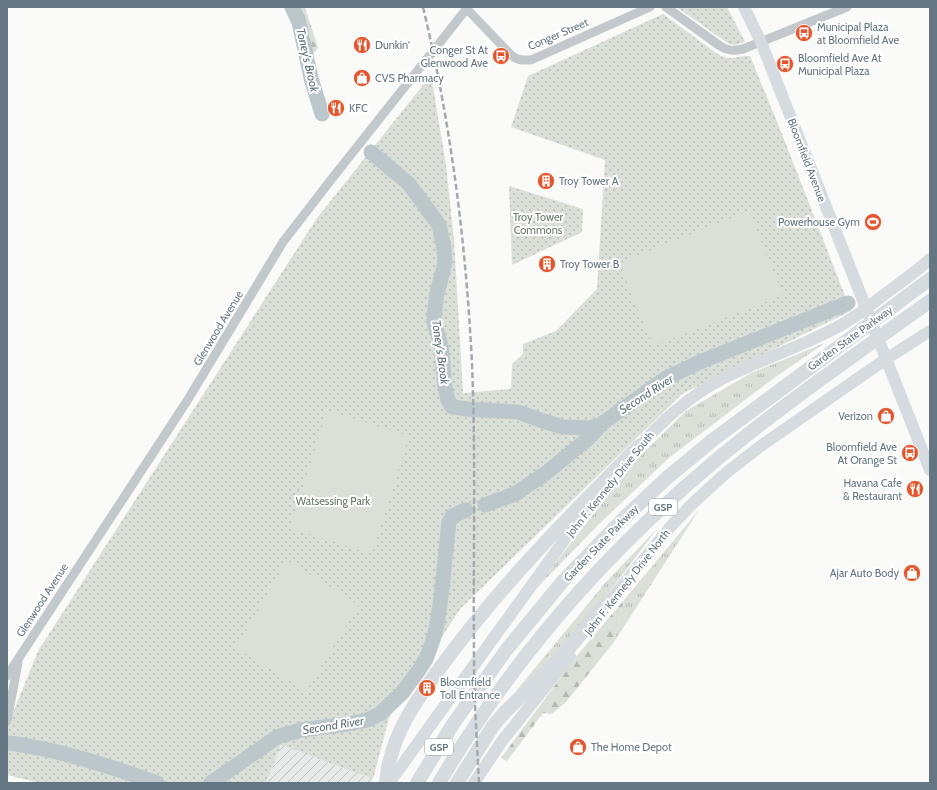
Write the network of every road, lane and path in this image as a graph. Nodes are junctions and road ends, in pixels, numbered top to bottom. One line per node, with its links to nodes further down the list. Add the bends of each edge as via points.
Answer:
1 (650, 7): 5 (street, Conger Street, via 531,60 517,60)
2 (666, 7): 6 (street, via 727,50 739,50)
3 (744, 7): 6 (main road, Bloomfield Avenue)
4 (847, 7): 6 (street)
5 (468, 8): 16 (street, Glenwood Avenue, via 284,242 187,401)
6 (761, 42): 10 (main road, Bloomfield Avenue)
7 (929, 260): 10 (main road, John F. Kennedy Drive South)
8 (930, 279): 21 (highway, Garden State Parkway / GSP, via 714,439 646,497 604,538 563,581 494,666 461,712)
9 (930, 300): 22 (highway, Garden State Parkway / GSP, via 773,415 720,457 647,522 604,565 526,656 462,745)
10 (865, 309): 12 (main road, Bloomfield Avenue); 13 (main road, John F. Kennedy Drive South, via 835,328 708,387 674,413)
11 (930, 331): 12 (main road, John F. Kennedy Drive North)
12 (886, 358): 14 (main road, Bloomfield Avenue); 15 (main road, John F. Kennedy Drive North, via 762,445 714,483 672,525)
13 (639, 446): 20 (main road, John F. Kennedy Drive South, via 581,518); 20 (highway, via 563,522 476,620 414,706 400,730 388,766)
14 (930, 470)
15 (605, 605): 19 (highway, via 560,659 510,706 493,726); 23 (main road, John F. Kennedy Drive North, via 565,663 494,752)
16 (19, 658): 17 (street, Glenwood Avenue); 18 (street)
17 (7, 676)
18 (7, 721)
19 (460, 778)
20 (388, 783)
21 (418, 783)
22 (439, 783)
23 (474, 783)

